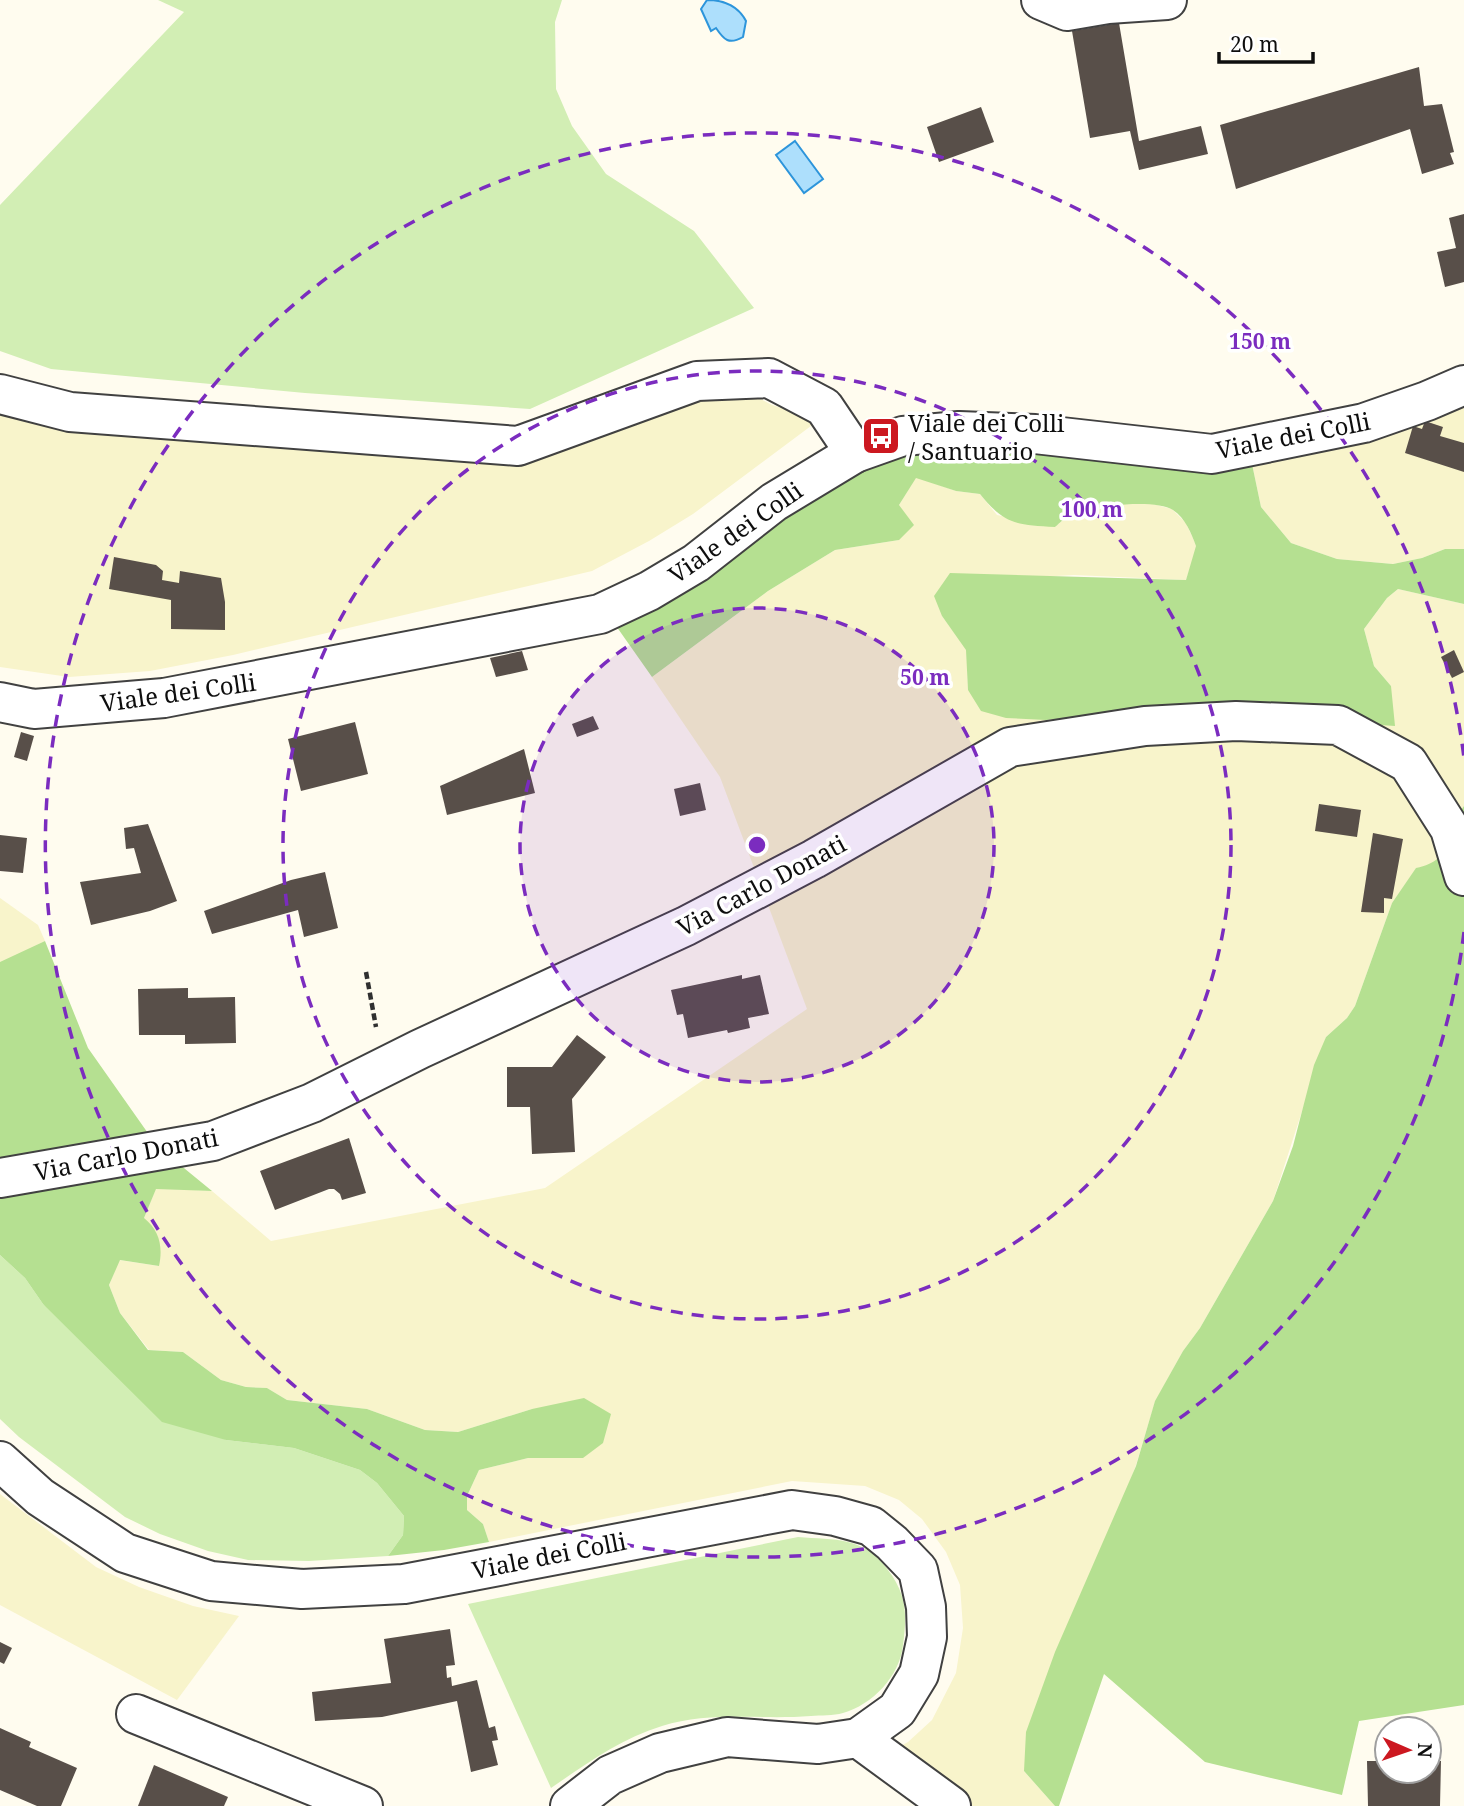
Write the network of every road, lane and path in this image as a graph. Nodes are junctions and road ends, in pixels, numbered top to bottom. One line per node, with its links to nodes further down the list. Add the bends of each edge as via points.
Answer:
1 (1041, 0): 2 (street, via 1068,11)
2 (1167, 0)
3 (1464, 385): 5 (street, Viale dei Colli, via 1364,423 1212,454 959,431 903,436)
4 (0, 394): 5 (street, via 71,412 518,446 697,382 769,378 824,407)
5 (855, 453): 6 (street, Viale dei Colli, via 774,502 696,563 600,614 164,698 34,709)
6 (0, 702)
7 (1464, 876): 10 (street, Via Carlo Donati, via 1450,829 1408,764 1338,725 1236,722 1145,726 1010,747 686,926 312,1103 213,1141)
8 (366, 972): 9 (path)
9 (376, 1027)
10 (0, 1178)
11 (0, 1461): 13 (street, Viale dei Colli, via 40,1497 125,1553 211,1581 302,1589 404,1584 792,1510 870,1526 918,1570 927,1637 919,1674 897,1710)
12 (136, 1714): 14 (street)
13 (858, 1738): 15 (street, Viale dei Colli, via 818,1744 727,1737 660,1753 622,1769); 16 (street)
14 (363, 1806)
15 (570, 1806)
16 (951, 1806)

